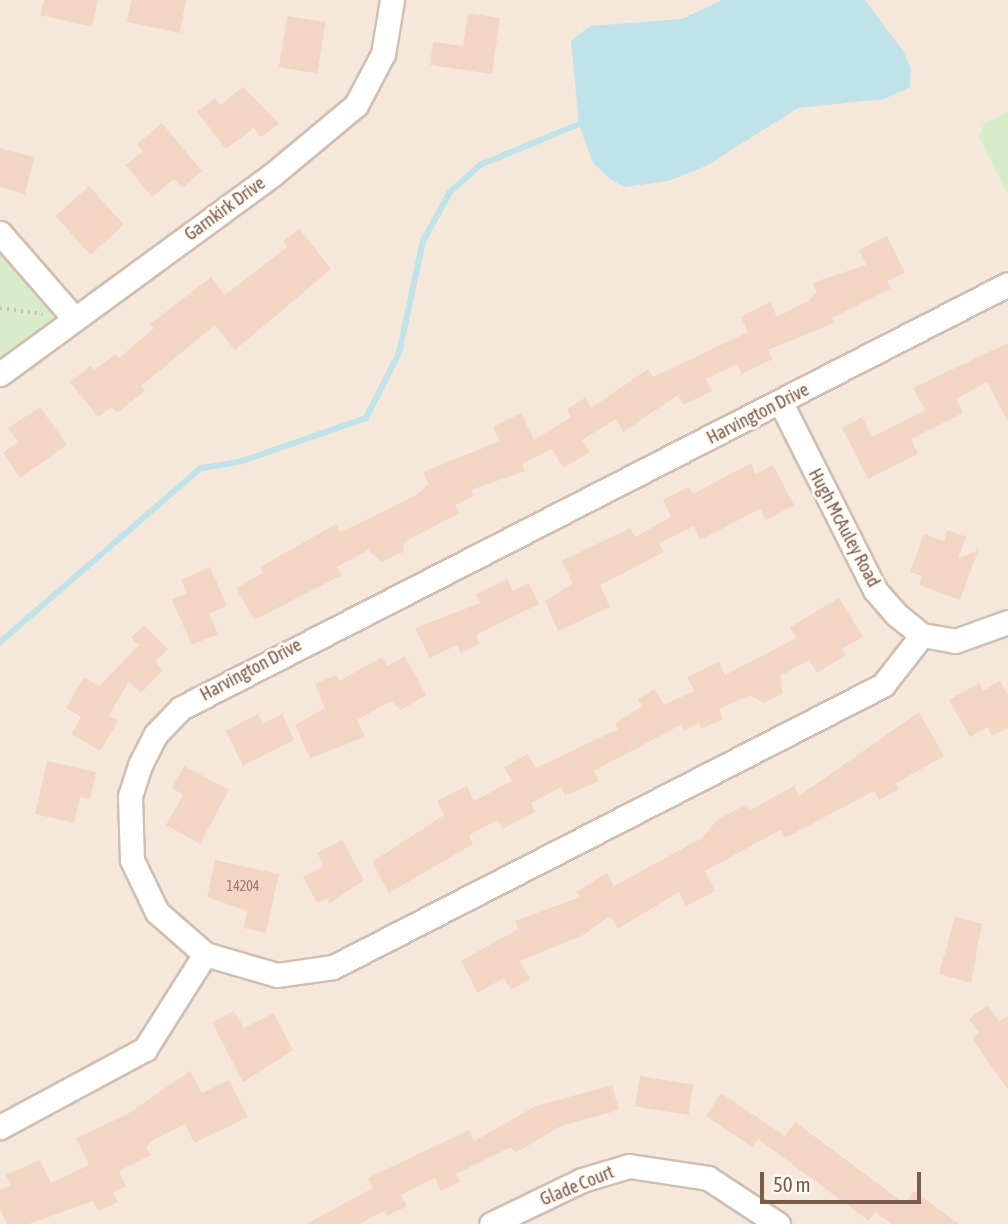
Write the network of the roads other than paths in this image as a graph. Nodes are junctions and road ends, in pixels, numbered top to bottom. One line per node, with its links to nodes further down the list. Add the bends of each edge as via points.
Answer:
1 (392, 0): 4 (street, Garnkirk Drive, via 383,54 356,105)
2 (0, 233): 4 (street)
3 (1008, 284): 6 (street, Harvington Drive)
4 (70, 312): 5 (street, Garnkirk Drive)
5 (0, 374)
6 (781, 403): 8 (street, Hugh McAuley Road, via 875,590); 9 (street, Harvington Drive, via 181,708 156,734 140,765 128,831 132,860 157,912)
7 (1008, 622): 8 (street, via 955,641)
8 (922, 635): 9 (street, Harvington Drive, via 883,685 668,790 358,957 277,975)
9 (205, 954): 10 (street, via 145,1049)
10 (0, 1127)
11 (491, 1224): 12 (street, Glade Court, via 582,1180 640,1166 708,1178)
12 (778, 1224)

